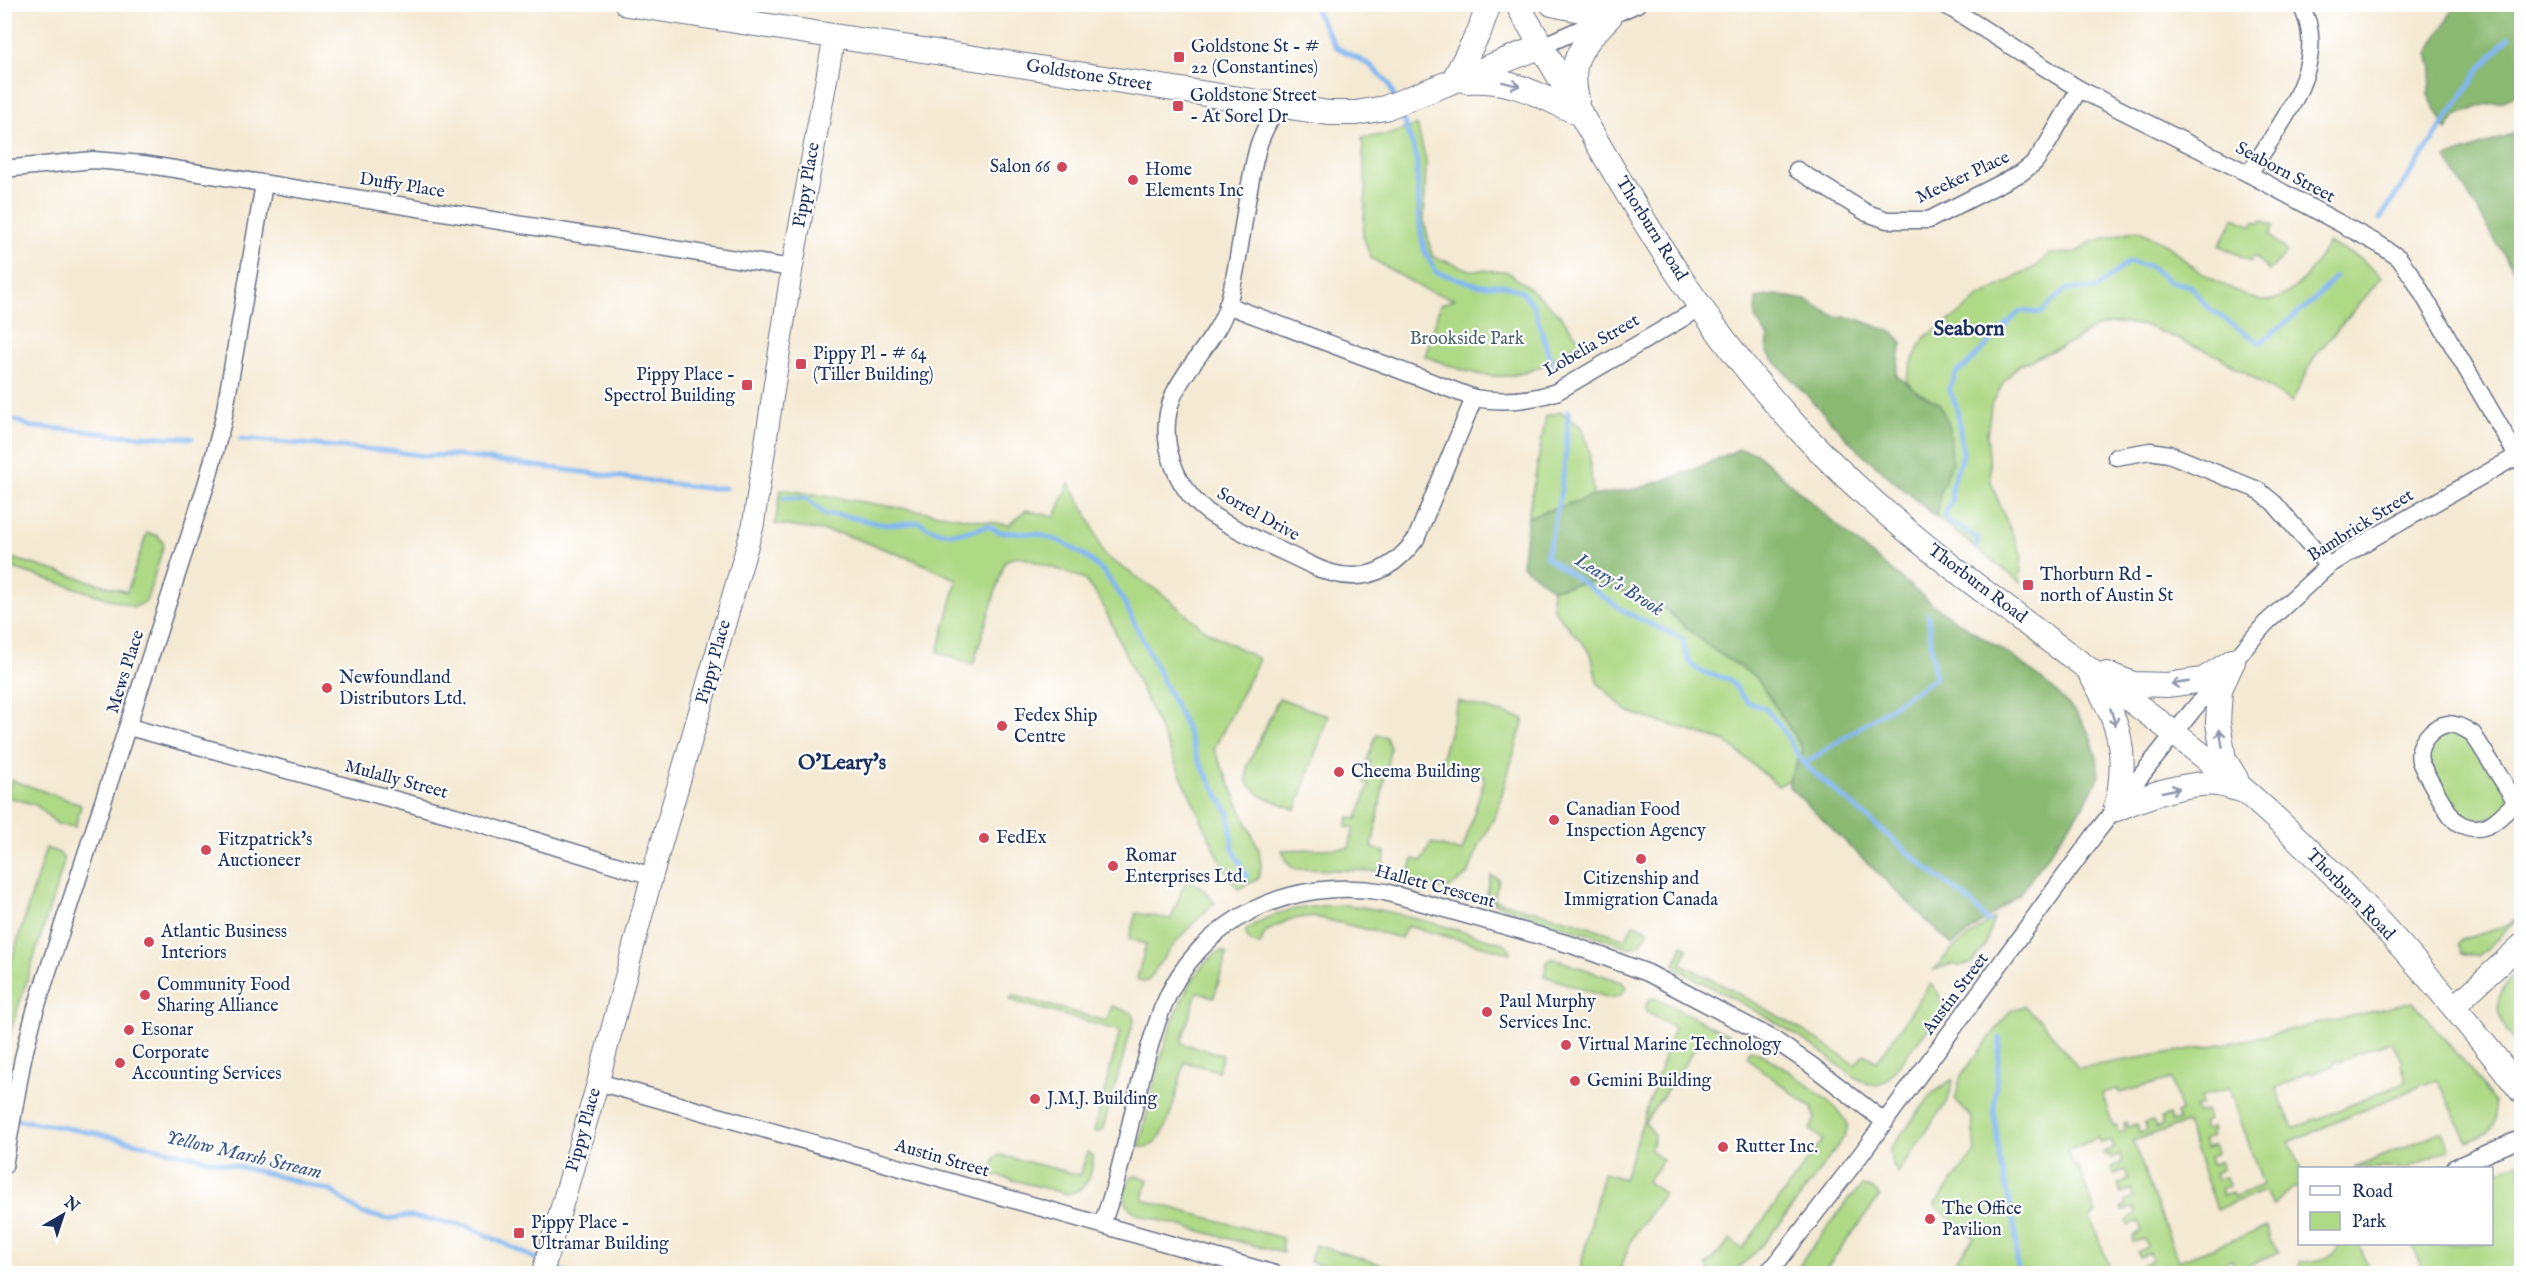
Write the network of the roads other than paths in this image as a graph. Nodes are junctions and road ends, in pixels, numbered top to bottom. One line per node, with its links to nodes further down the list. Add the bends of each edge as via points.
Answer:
1 (627, 4): 9 (main road, Goldstone Street)
2 (1489, 4): 11 (main road, via 1479,33)
3 (1517, 4): 10 (main road, Thorburn Road)
4 (1552, 4): 8 (main road)
5 (1637, 4): 8 (street)
6 (1944, 4): 12 (street, Seaborn Street)
7 (2300, 4): 17 (street, via 2310,33 2306,75)
8 (1610, 16): 10 (street); 14 (main road, via 1582,47 1575,61 1572,80)
9 (834, 38): 13 (main road, Goldstone Street); 19 (street, Pippy Place)
10 (1542, 46): 11 (main road, Goldstone Street); 14 (main road, Thorburn Road)
11 (1453, 81): 13 (main road, Goldstone Street, via 1395,105 1356,113); 14 (main road, one-way to 14, via 1510,84)
12 (2079, 89): 16 (street, Meeker Place, via 2035,162 1929,220 1887,220 1867,213); 17 (street, Seaborn Street)
13 (1277, 106): 20 (street, Sorrel Drive, via 1257,149)
14 (1580, 114): 21 (main road, Thorburn Road)
15 (4, 169): 18 (street, Duffy Place, via 93,160)
16 (1797, 170)
17 (2249, 174): 24 (street, Seaborn Street, via 2399,258)
18 (264, 184): 19 (street, Duffy Place); 28 (street, Mews Place, via 223,422)
19 (792, 268): 33 (street, Pippy Place, via 753,526)
20 (1227, 304): 22 (street, Lobelia Street); 22 (street, Sorrel Drive, via 1207,344 1174,393 1166,439 1170,459 1195,500 1214,516 1324,572 1367,575 1388,568 1404,556 1426,518)
21 (1700, 308): 22 (street, Lobelia Street, via 1556,392 1516,401); 27 (main road, Thorburn Road, via 1778,408 1872,501 1945,563)
22 (1474, 398)
23 (2116, 457): 25 (street, via 2150,451 2169,453 2258,490)
24 (2519, 460): 25 (street, Bambrick Street)
25 (2328, 566): 26 (street, Bambrick Street, via 2265,624)
26 (2233, 661): 27 (main road, one-way to 27, via 2203,680 2167,685 2133,684); 29 (street, Bambrick Street); 30 (main road, one-way to 26, via 2224,759 2218,723 2220,689)
27 (2085, 666): 29 (main road, Thorburn Road); 32 (main road, one-way to 32, via 2109,704 2121,743 2123,779)
28 (129, 727): 33 (street, Mulally Street, via 466,819); 40 (street, Mews Place, via 35,1011)
29 (2174, 733): 30 (main road, Thorburn Road); 32 (street, Austin Street)
30 (2244, 791): 32 (main road, one-way to 30, via 2186,787 2217,784); 35 (main road, Thorburn Road, via 2344,886)
31 (2519, 800): 31 (street, via 2493,823 2478,828 2463,826 2452,818 2420,761 2427,736 2448,724 2473,734)
32 (2116, 809): 38 (street, Austin Street)
33 (652, 876): 36 (street, Pippy Place)
34 (2522, 944): 35 (street)
35 (2454, 1007): 37 (main road, Thorburn Road)
36 (598, 1082): 42 (street, Austin Street); 43 (street, Pippy Place)
37 (2522, 1092)
38 (1885, 1122): 42 (street, Hallett Crescent, via 1773,1039 1648,973 1562,942 1385,892 1359,887 1328,888 1274,900 1248,911 1205,945 1174,986 1155,1032 1112,1200); 45 (street, Austin Street)
39 (2522, 1138): 41 (street)
40 (4, 1166)
41 (2456, 1167)
42 (1102, 1224): 44 (street, Austin Street)
43 (542, 1274)
44 (1275, 1274)
45 (1765, 1274)

